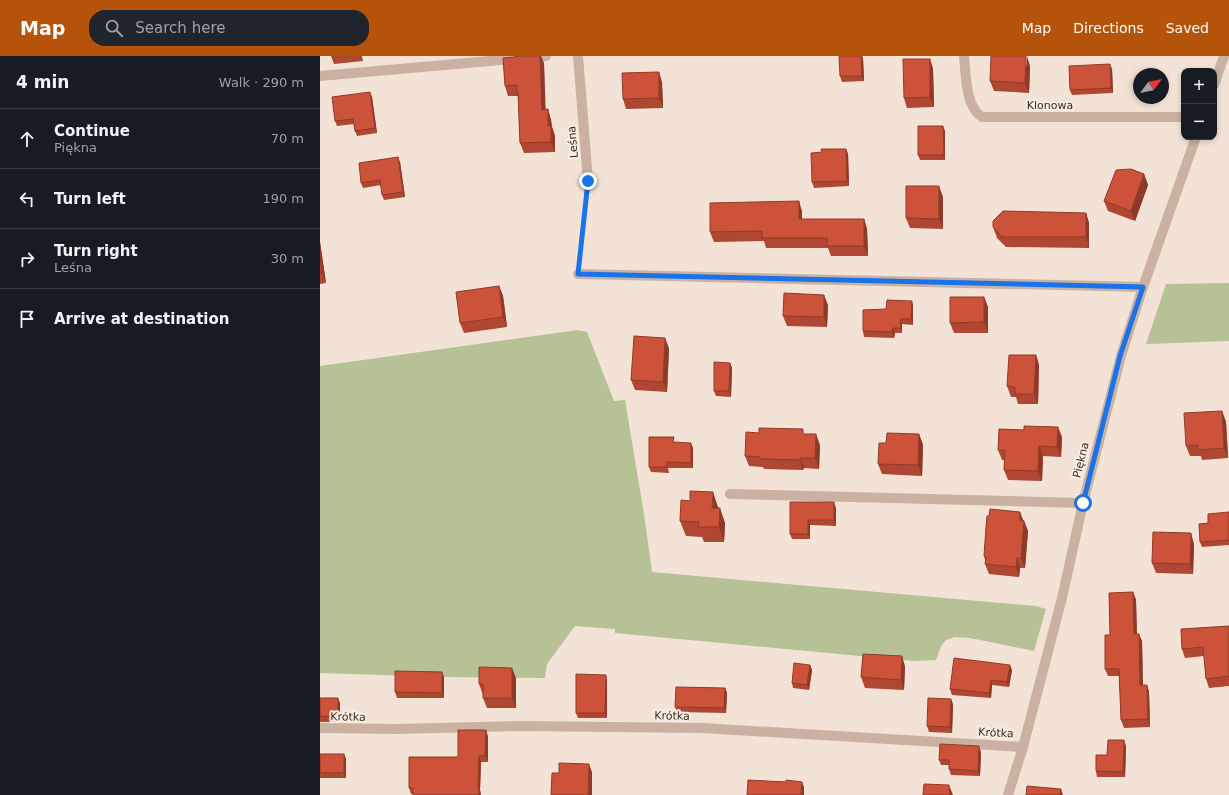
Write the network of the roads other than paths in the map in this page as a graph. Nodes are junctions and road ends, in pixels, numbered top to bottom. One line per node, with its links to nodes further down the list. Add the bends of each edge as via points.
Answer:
1 (546, 56): 5 (street)
2 (578, 56): 9 (street, Leśna)
3 (964, 56): 7 (street, Klonowa, via 969,95 975,111 982,117)
4 (1224, 56): 6 (street)
5 (320, 76)
6 (1217, 76)
7 (1181, 117)
8 (1195, 140): 11 (street, Piękna)
9 (588, 181)
10 (578, 274): 11 (street)
11 (1143, 287): 13 (street, Piękna, via 1120,356)
12 (730, 494): 13 (street)
13 (1083, 503): 15 (street, Piękna, via 1062,598)
14 (320, 728): 15 (street, Krótka, via 702,728)
15 (1023, 747): 16 (street, Piękna)
16 (1008, 795)

